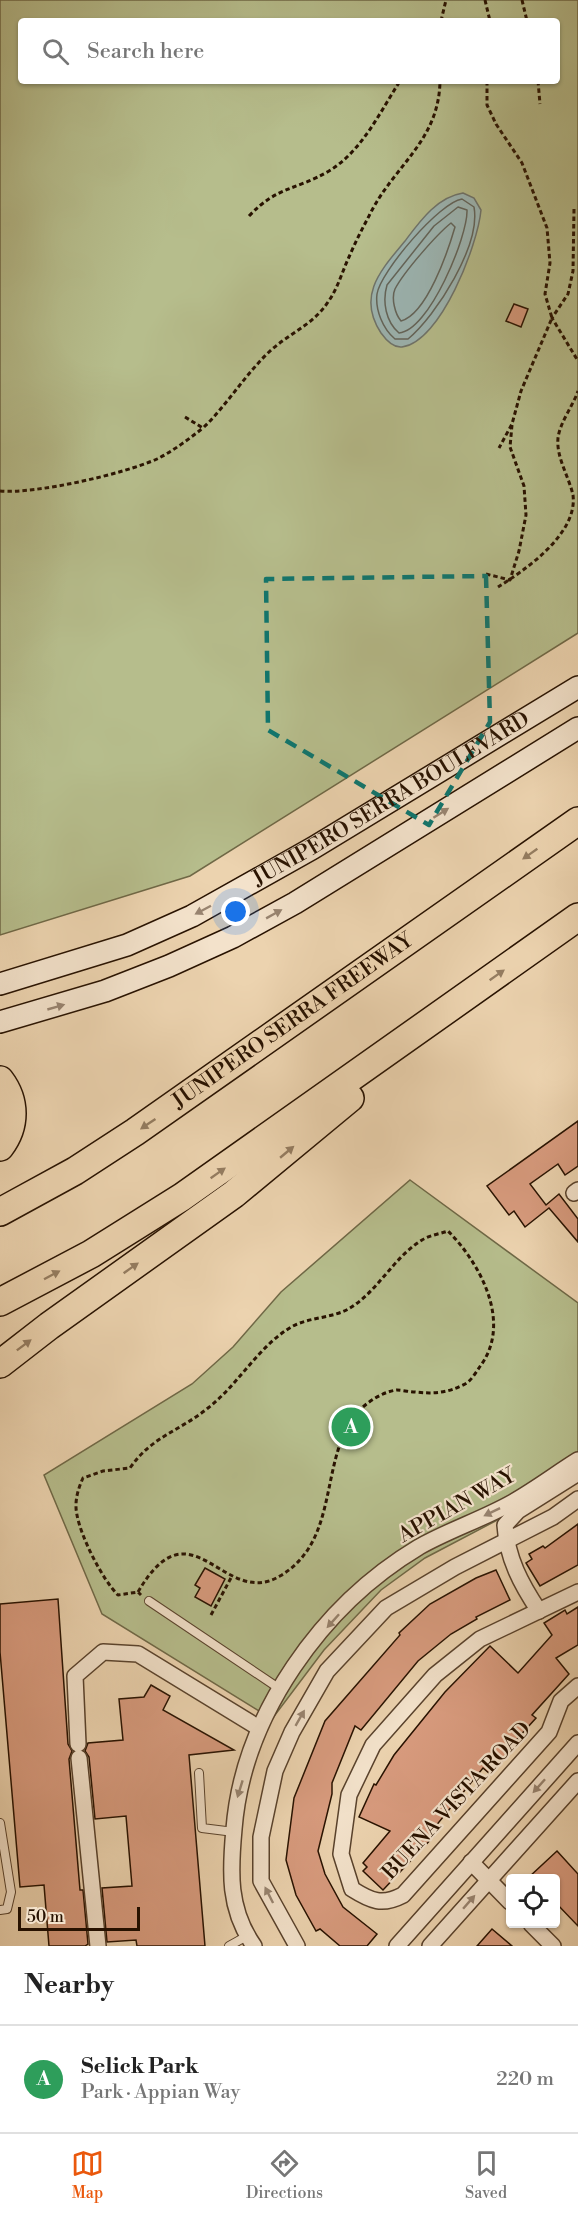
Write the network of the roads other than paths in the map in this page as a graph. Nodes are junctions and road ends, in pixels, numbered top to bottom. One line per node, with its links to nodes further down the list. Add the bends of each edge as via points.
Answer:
1 (578, 687): 5 (main road, JUNIPERO SERRA BOULEVARD, one-way to 5, via 313,848 192,916 127,945)
2 (578, 728): 7 (main road, JUNIPERO SERRA BOULEVARD, one-way to 2, via 105,991 233,937 295,903)
3 (578, 821): 10 (highway, JUNIPERO SERRA FREEWAY, one-way to 10, via 135,1132)
4 (578, 918): 6 (highway, one-way to 4)
5 (0, 984)
6 (471, 993): 11 (highway, one-way to 6, via 91,1254 182,1197); 12 (highway, one-way to 6, via 272,1165)
7 (0, 1022)
8 (0, 1080): 9 (highway, via 10,1096 13,1114 10,1130)
9 (0, 1147)
10 (0, 1212)
11 (0, 1302)
12 (0, 1364)
13 (578, 1460): 21 (street, APPIAN WAY, one-way to 21, via 513,1502 419,1547 362,1589 311,1645)
14 (578, 1473): 16 (street, via 512,1516 505,1525)
15 (578, 1499): 16 (street, via 553,1517)
16 (506, 1540): 19 (street, via 513,1566); 36 (street, one-way to 16, via 261,1881 261,1837 275,1772 292,1732 327,1671 386,1608)
17 (578, 1592): 19 (street, BUENA VISTA ROAD)
18 (149, 1601): 21 (lane)
19 (539, 1611): 20 (street, BUENA VISTA ROAD, via 480,1639 435,1676 373,1745 349,1795 341,1854 352,1888 377,1903 391,1902 403,1895 549,1732 561,1701)
20 (578, 1686)
21 (280, 1689): 22 (street, APPIAN WAY)
22 (259, 1728): 27 (street, APPIAN WAY, one-way to 27, via 236,1799); 34 (street, via 138,1654 103,1652 75,1676 78,1751)
23 (578, 1743): 28 (street, one-way to 28)
24 (199, 1773): 27 (lane, via 202,1828)
25 (578, 1781): 29 (street)
26 (0, 1823): 31 (lane, via 11,1892 7,1909)
27 (234, 1832): 33 (street, APPIAN WAY, via 231,1885 241,1928)
28 (471, 1862): 29 (street); 37 (street)
29 (489, 1879): 30 (street); 38 (street, one-way to 29)
30 (506, 1898)
31 (0, 1910)
32 (536, 1928): 39 (street)
33 (250, 1941): 35 (lane)
34 (98, 1946)
35 (229, 1946)
36 (297, 1946)
37 (397, 1946)
38 (430, 1946)
39 (553, 1946)

